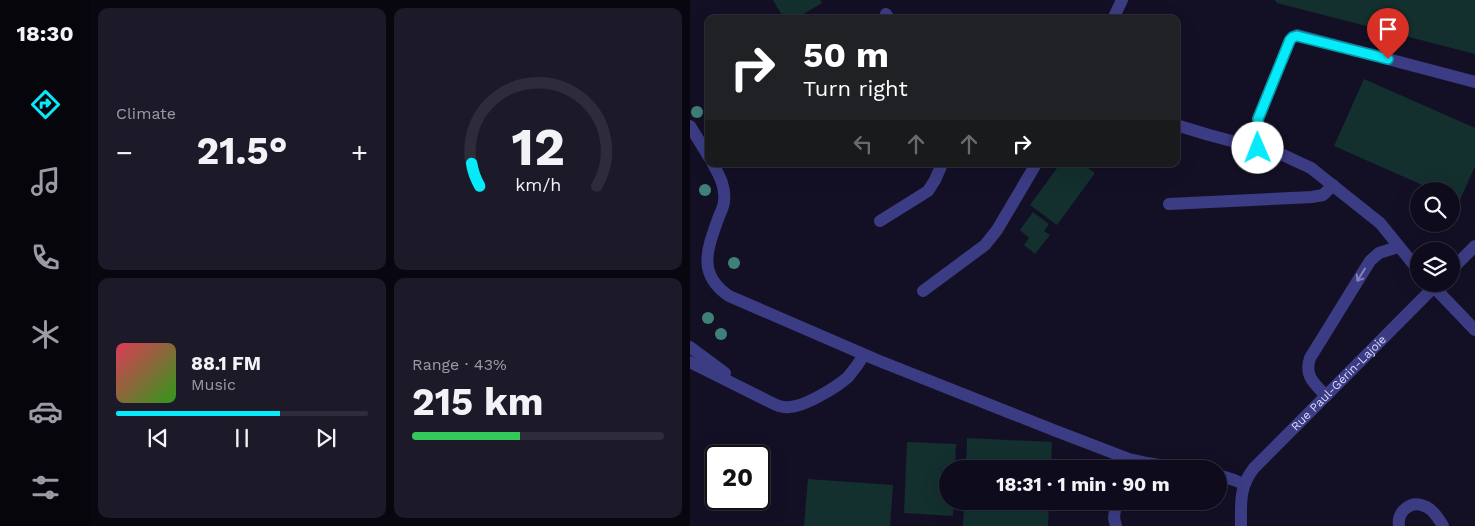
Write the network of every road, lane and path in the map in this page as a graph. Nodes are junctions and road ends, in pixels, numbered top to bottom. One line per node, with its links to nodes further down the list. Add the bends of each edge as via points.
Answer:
1 (1122, 0): 2 (street)
2 (1115, 15)
3 (1475, 82): 6 (street, via 1293,37 1258,119 1262,136)
4 (690, 126): 7 (street)
5 (1180, 126): 6 (street)
6 (1258, 148): 11 (street, via 1311,168)
7 (705, 150)
8 (715, 167): 23 (street, via 721,178 724,201 706,256 710,276 716,286 739,301)
9 (941, 167): 13 (street, via 928,191)
10 (1034, 167): 18 (street, via 985,245)
11 (1333, 185): 12 (street, via 1317,197); 15 (street, via 1376,220)
12 (1169, 204)
13 (880, 221)
14 (1475, 246): 17 (street)
15 (1398, 247): 16 (street); 26 (street, one-way to 26, via 1380,253 1370,261 1310,358 1308,373)
16 (1410, 261)
17 (1460, 261)
18 (923, 291)
19 (1427, 292): 26 (street, Rue Paul-Gérin-Lajoie)
20 (1440, 292): 21 (street)
21 (1475, 330)
22 (690, 347): 25 (street)
23 (864, 355): 25 (street, via 842,382 804,404 790,408 777,405); 27 (street)
24 (690, 362): 25 (street)
25 (747, 390)
26 (1326, 396): 29 (street, Rue Paul-Gérin-Lajoie, via 1254,468)
27 (1118, 460)
28 (1227, 478): 29 (street)
29 (1244, 484): 32 (street)
30 (1115, 510): 31 (street)
31 (1116, 526)
32 (1241, 526)
33 (1399, 526): 34 (street, via 1399,517 1404,510 1419,504 1427,507)
34 (1443, 526)

